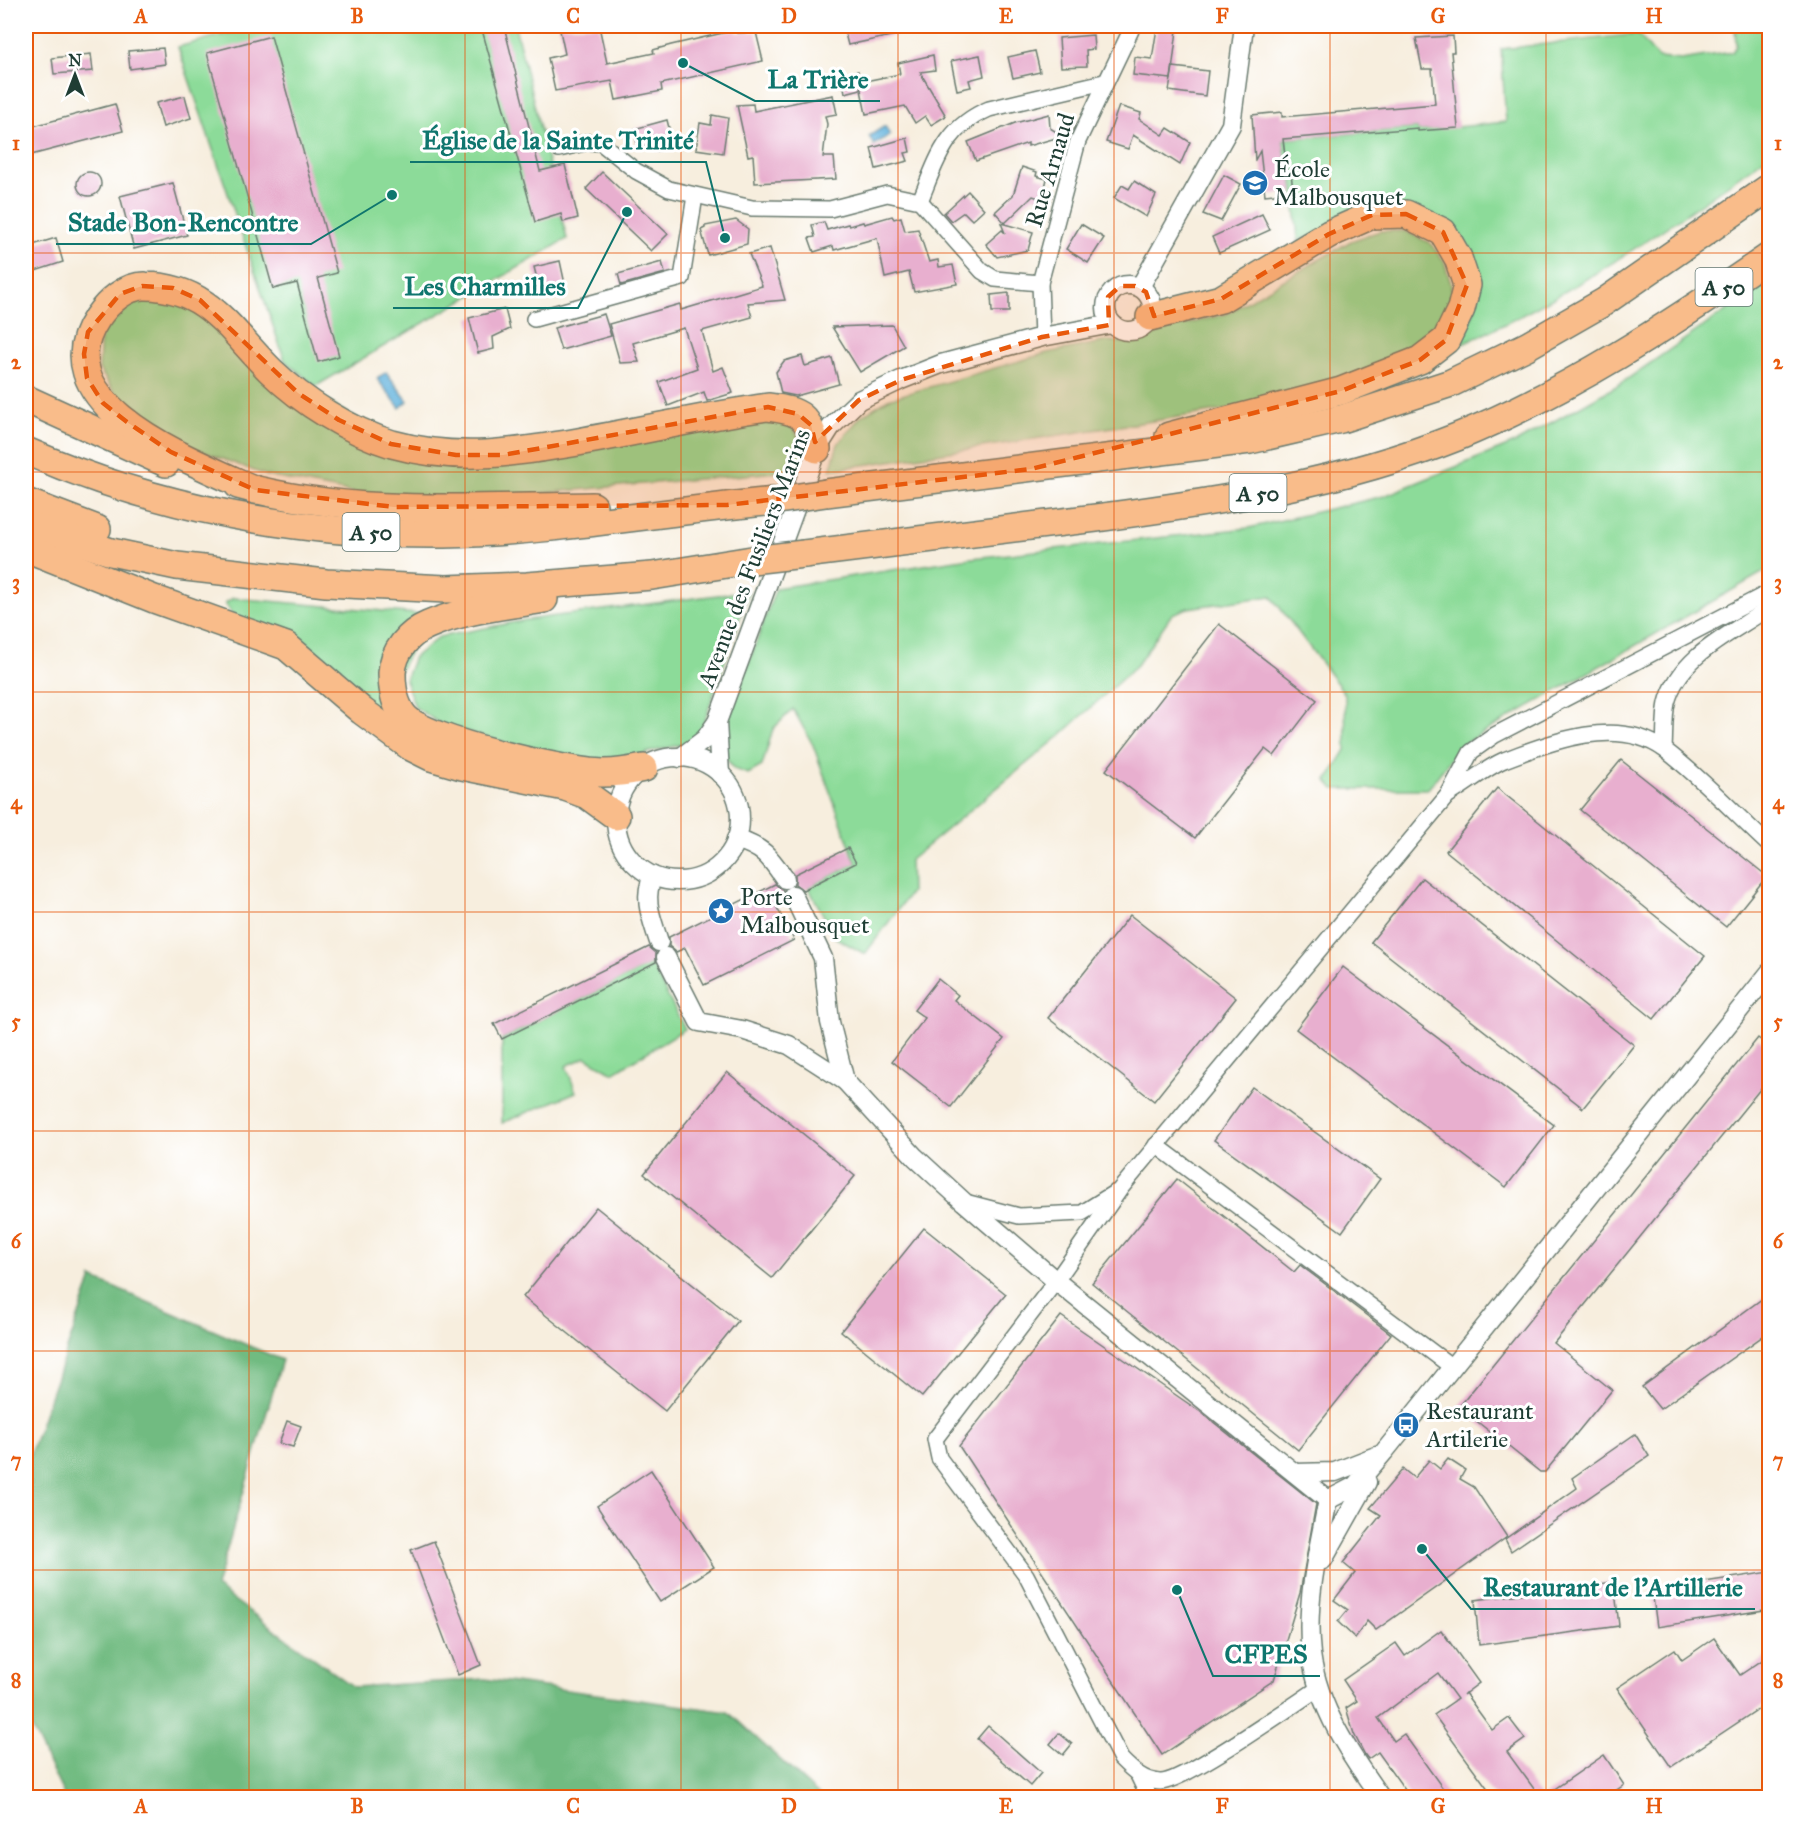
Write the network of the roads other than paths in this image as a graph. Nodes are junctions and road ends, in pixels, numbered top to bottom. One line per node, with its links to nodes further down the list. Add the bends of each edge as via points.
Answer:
1 (1134, 26): 3 (street, Rue Arnaud)
2 (1244, 26): 10 (street, via 1231,125)
3 (1104, 82): 7 (street, via 971,117 955,130 942,150); 9 (street, Rue Arnaud, via 1078,141)
4 (559, 149): 6 (street, via 601,143 636,171 669,189)
5 (1770, 187): 18 (highway, A 50, via 1604,302 1451,383 1341,419 1250,440)
6 (695, 196): 7 (street, via 752,208 830,209 887,194); 12 (street, via 682,278)
7 (920, 201): 9 (street, via 982,271 995,279)
8 (1770, 256): 25 (highway, A 50, bridge, via 1597,369 1458,436 1374,465 1278,489 1179,507)
9 (1040, 283): 14 (street, Rue Arnaud)
10 (1140, 287): 11 (street, via 1150,298); 13 (street, via 1127,285 1113,291 1106,308)
11 (1150, 317): 13 (street, via 1144,326 1132,331); 18 (highway, via 1221,299 1329,234 1372,215 1406,214 1443,232 1467,285 1446,340 1420,360 1389,374 1341,392)
12 (534, 319)
13 (1112, 324): 14 (street, Avenue des Fusiliers Marins)
14 (1042, 337): 16 (street, Avenue des Fusiliers Marins, via 941,364 859,400 831,427)
15 (26, 399): 19 (highway, via 171,465)
16 (818, 449): 19 (highway, via 811,425 798,414 768,407 503,455 456,455 391,444 339,420 298,393 270,370 234,328 200,300 173,288 142,286 120,294 104,308 88,332 84,354 87,378 104,403 171,452); 28 (street, Avenue des Fusiliers Marins)
17 (26, 451): 21 (highway, A 50, via 106,482 156,496 301,526 358,531 445,534 513,530)
18 (1031, 469): 21 (highway, A 50, bridge)
19 (255, 490): 21 (highway, via 394,507)
20 (26, 502): 24 (highway, A 50, via 121,538)
21 (727, 505)
22 (26, 524): 24 (highway, via 111,552 177,566)
23 (26, 548): 34 (highway, via 286,646 362,711 431,757 565,786 587,795)
24 (259, 574): 25 (highway, A 50, via 327,583 446,589)
25 (652, 576): 31 (highway, via 454,616 411,635 398,650 393,665 396,699 404,716 418,728 442,738 578,770 602,773)
26 (1770, 592): 33 (street, via 1495,735 1471,753)
27 (1770, 607): 29 (street, via 1695,657 1677,677 1667,703)
28 (717, 722): 30 (street, Avenue des Fusiliers Marins, via 705,739); 32 (street, Avenue des Fusiliers Marins)
29 (1664, 749): 33 (street, via 1632,734 1606,731 1503,761); 36 (street)
30 (680, 758): 31 (street, via 661,760); 32 (street, via 708,765)
31 (644, 768): 34 (street, via 624,789)
32 (720, 774): 35 (street, via 739,808)
33 (1448, 795): 40 (street)
34 (616, 816): 37 (street, via 627,855)
35 (736, 840): 37 (street, via 723,861 703,876 670,881); 39 (street, via 763,851 789,887 823,958 830,1022)
36 (1770, 846)
37 (653, 876): 39 (street, via 647,900 663,950 699,1022 789,1045)
38 (1770, 972): 44 (street)
39 (844, 1081): 42 (street, via 915,1157)
40 (1156, 1145): 41 (street); 44 (street)
41 (1121, 1188): 42 (street, via 1082,1213 1019,1216); 43 (street)
42 (964, 1202): 43 (street)
43 (1056, 1281): 46 (street); 50 (street, via 935,1439 939,1458 1026,1575 1121,1759)
44 (1452, 1367): 45 (street)
45 (1384, 1452): 46 (street, via 1335,1472); 47 (street, via 1355,1486); 48 (street)
46 (1294, 1473): 47 (street)
47 (1328, 1500): 48 (street)
48 (1312, 1584): 49 (street, via 1311,1655)
49 (1319, 1688): 50 (street, via 1190,1771 1161,1782); 52 (street, via 1347,1751)
50 (1138, 1775): 51 (street)
51 (1149, 1797)
52 (1381, 1797)

